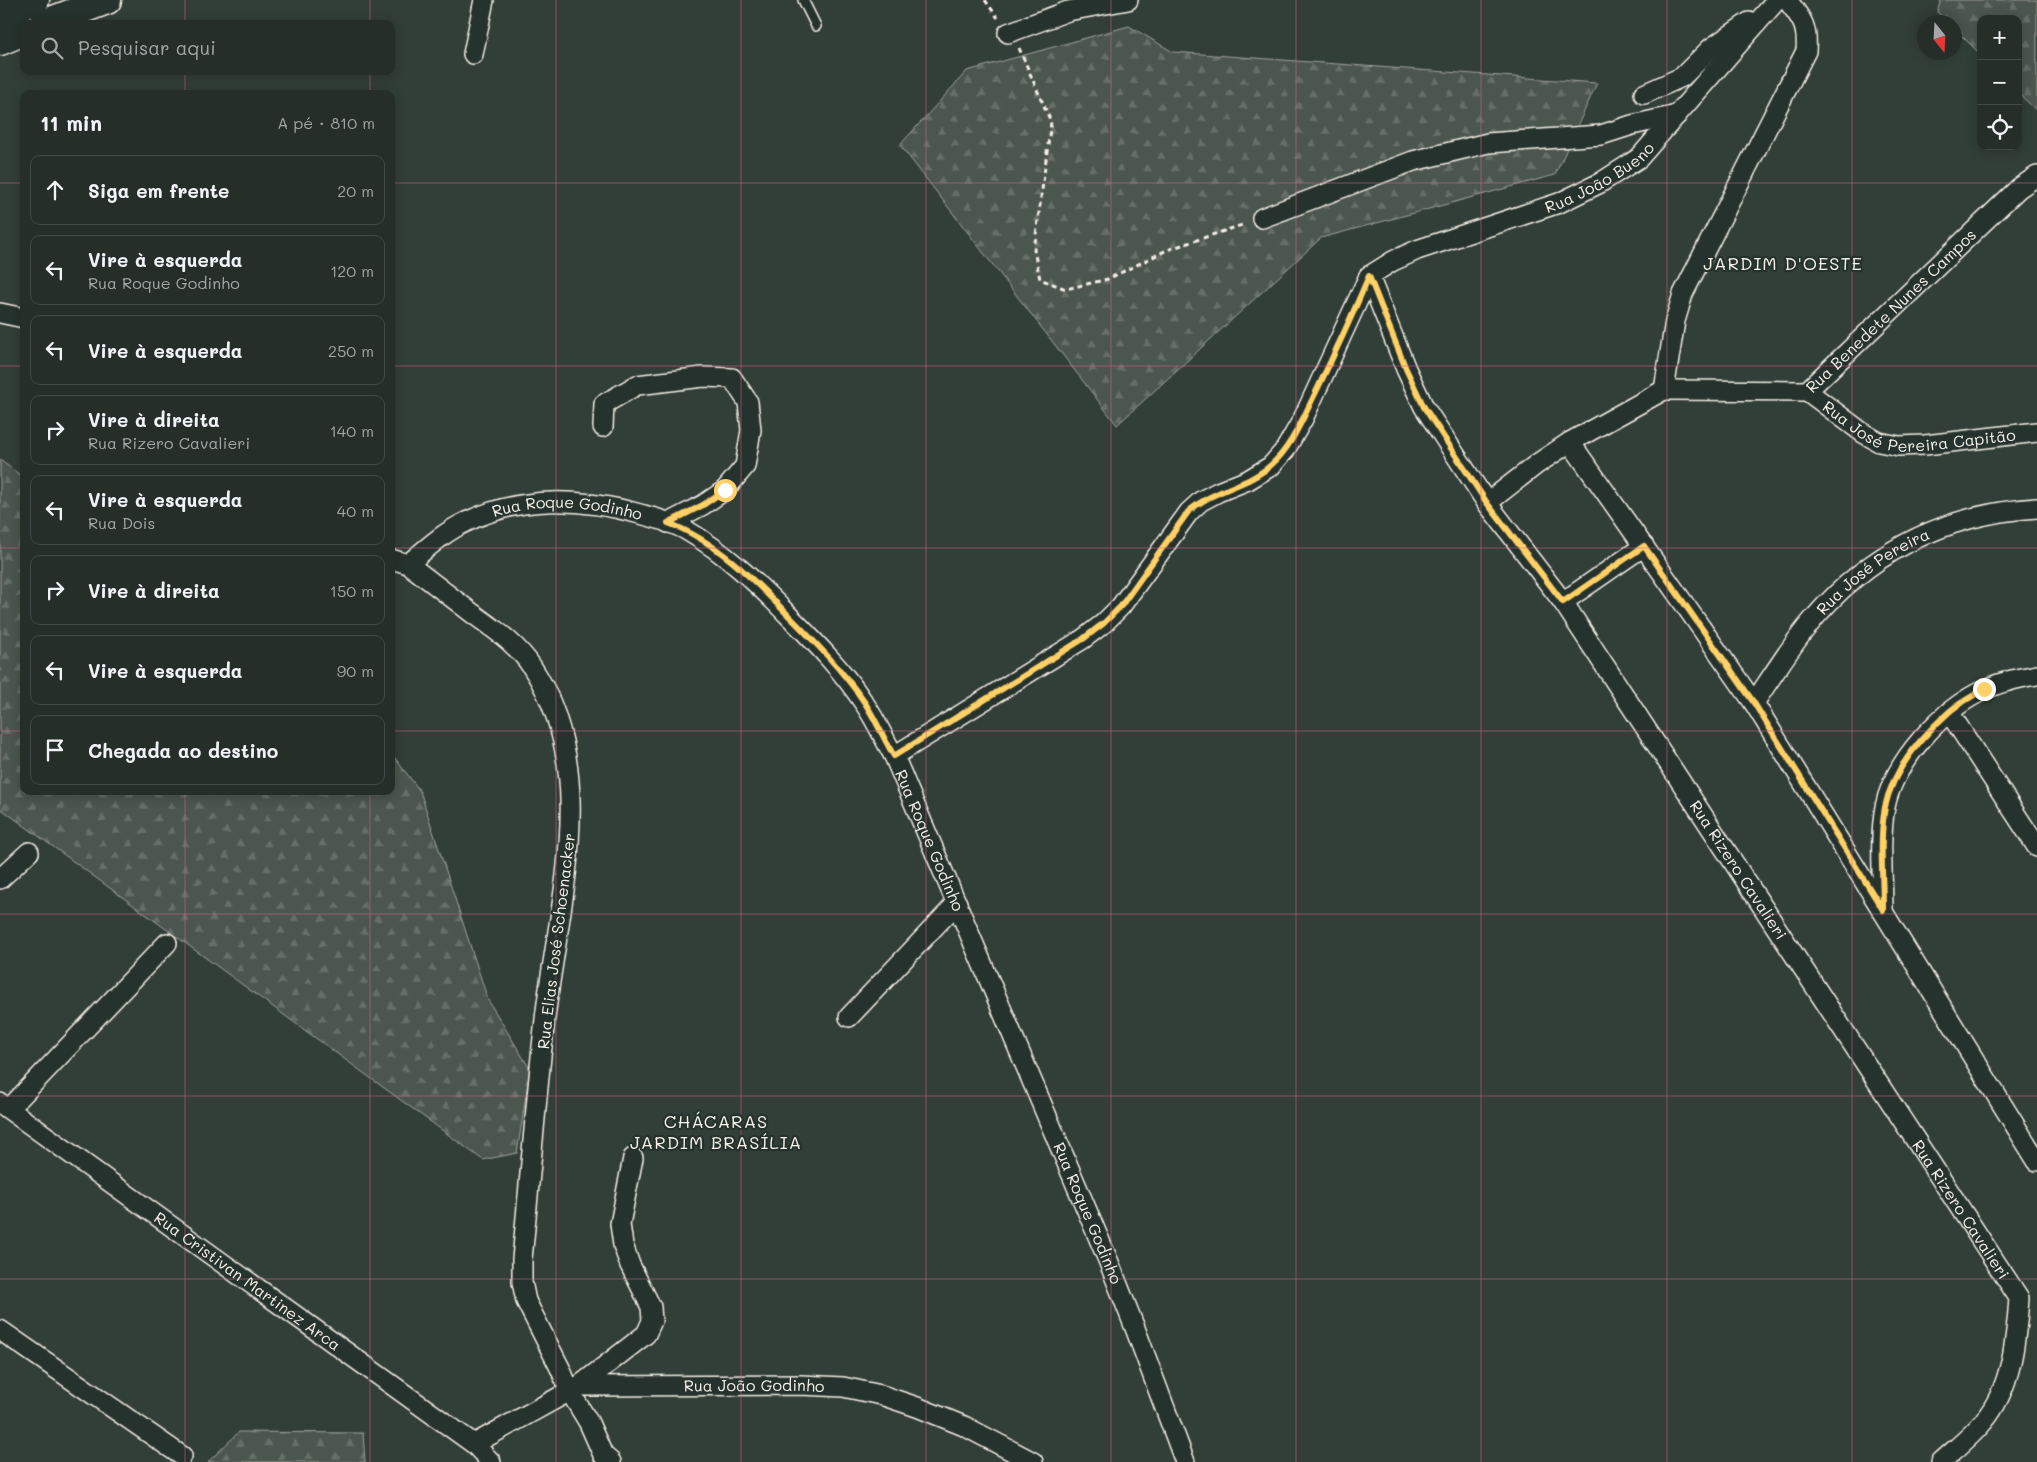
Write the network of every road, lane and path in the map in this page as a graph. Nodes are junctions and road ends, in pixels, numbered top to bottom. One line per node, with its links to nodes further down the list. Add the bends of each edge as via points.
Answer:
1 (35, 0): 9 (highway)
2 (107, 0): 10 (highway)
3 (484, 0): 15 (street)
4 (803, 0): 11 (lane)
5 (986, 0): 13 (path)
6 (1128, 0): 13 (street, via 1068,11)
7 (1787, 0): 23 (street, via 1802,18 1807,34 1806,51 1684,294 1675,321)
8 (1772, 5): 16 (street, via 1710,48 1682,77); 17 (street, Rua João Bueno)
9 (0, 14)
10 (54, 20)
11 (816, 26)
12 (20, 33): 14 (highway)
13 (1008, 33): 19 (path, via 1022,52 1051,122 1034,250 1040,279 1066,289 1108,279 1167,250)
14 (0, 41)
15 (473, 54)
16 (1644, 94)
17 (1677, 115): 19 (street, via 1601,135 1488,144 1413,162); 20 (street, Rua João Bueno, via 1639,158 1600,183 1559,203 1418,250)
18 (2037, 176): 24 (street, Rua Benedete Nunes Campos, via 2019,188)
19 (1262, 218)
20 (1369, 276): 28 (street, Rua Rizero Cavalieri, via 1424,407); 37 (street, via 1303,419 1285,450 1271,466 1201,501 1188,512 1121,606 1083,639)
21 (0, 313): 22 (street)
22 (20, 317)
23 (1664, 390): 24 (street, Rua Benedete Nunes Campos); 27 (street)
24 (1807, 391): 26 (street, Rua José Pereira Capitão, via 1863,433 1879,442 1899,446)
25 (603, 427): 30 (street, via 604,404 637,386 703,377 732,378 748,402 751,430 745,466 725,490)
26 (2037, 432)
27 (1570, 442): 28 (street); 31 (street)
28 (1487, 503): 33 (street, Rua Rizero Cavalieri)
29 (2037, 508): 35 (street, Rua José Pereira, via 1978,517 1935,529 1886,555 1854,578 1829,602 1800,636)
30 (668, 523): 32 (street, Rua Roque Godinho, via 622,509 579,502 543,501 515,505 465,522); 37 (street, Rua Roque Godinho, via 715,548 756,582 815,642 865,704)
31 (1644, 546): 33 (street); 35 (street)
32 (400, 562): 49 (street, Rua Elias José Schoenacker, via 506,638 531,666 559,726 570,773 571,818 545,1018 522,1282 526,1301)
33 (1563, 602): 56 (street, Rua Rizero Cavalieri, via 2019,1298 2016,1341 1998,1397 1984,1422)
34 (2037, 675): 36 (street, via 2010,679 1984,689)
35 (1754, 703): 42 (street)
36 (1949, 712): 38 (street); 42 (street, via 1911,754 1890,787 1883,829)
37 (894, 756): 41 (street, Rua Roque Godinho)
38 (2037, 847)
39 (28, 852): 40 (street)
40 (0, 879)
41 (957, 904): 44 (street); 55 (street, Rua Roque Godinho, via 1115,1277)
42 (1883, 910): 47 (street)
43 (167, 943): 45 (street)
44 (849, 1017)
45 (4, 1106): 50 (street, Rua Cristivan Martinez Arca)
46 (633, 1158): 49 (street, via 620,1224 630,1265 651,1307 652,1321 646,1334)
47 (2037, 1161)
48 (0, 1330): 51 (street)
49 (574, 1388): 50 (street, Rua João Godinho); 53 (street, Rua Elias José Schoenacker, via 603,1455); 54 (street, Rua João Godinho, via 738,1384 843,1388 881,1395 917,1407 964,1426)
50 (474, 1444): 52 (street, Rua Cristivan Martinez Arca)
51 (182, 1456)
52 (491, 1462)
53 (611, 1462)
54 (1034, 1462)
55 (1185, 1462)
56 (1941, 1462)

